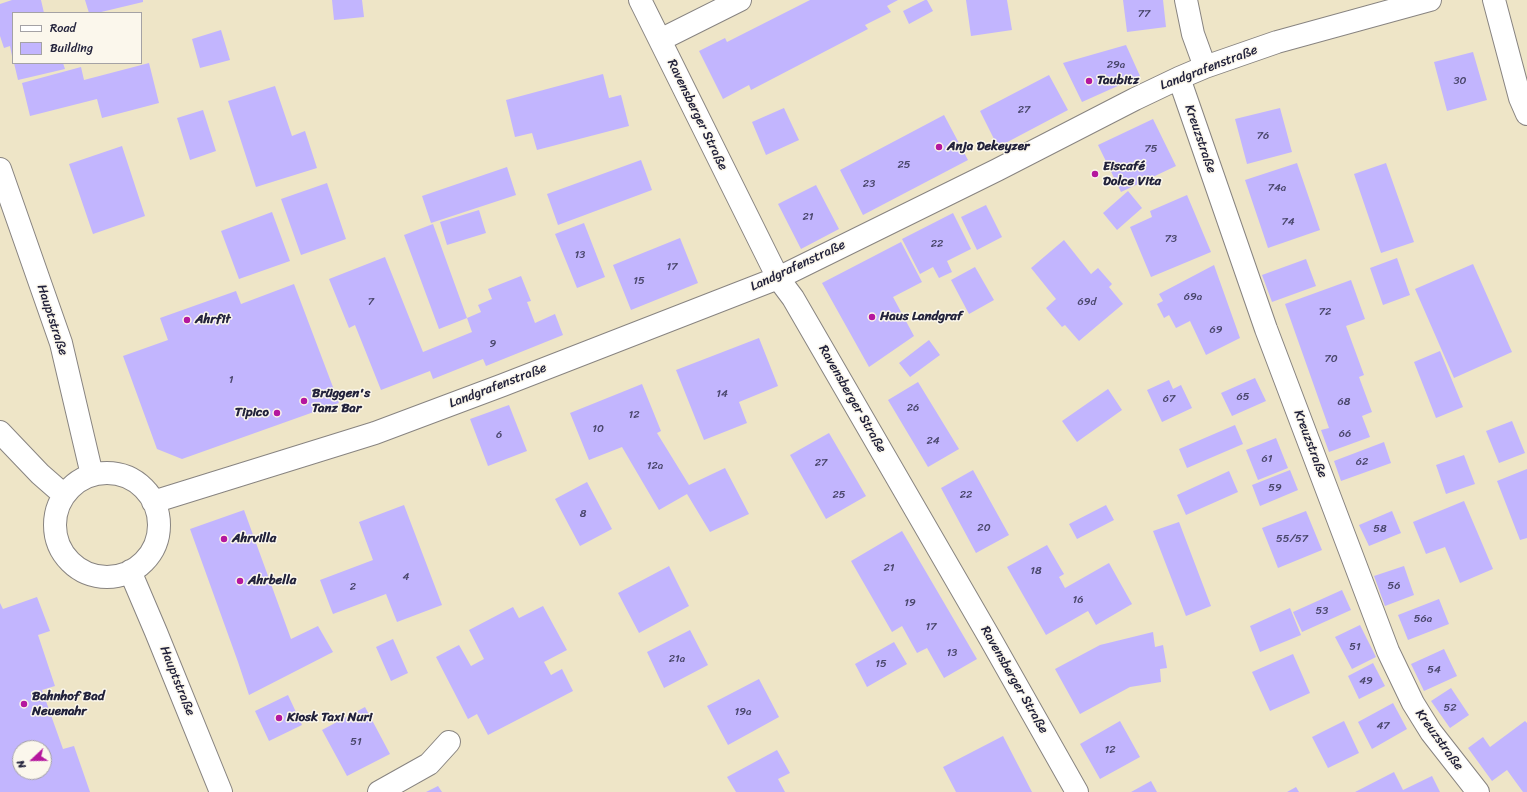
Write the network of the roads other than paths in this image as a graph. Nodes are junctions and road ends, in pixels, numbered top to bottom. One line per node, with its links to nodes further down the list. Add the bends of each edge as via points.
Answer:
1 (640, 0): 6 (street, Ravensberger Straße)
2 (740, 0): 6 (street)
3 (1186, 0): 7 (street, via 1192,34)
4 (1430, 0): 7 (street, Landgrafenstraße, via 1277,42)
5 (1494, 0): 9 (street, via 1520,98)
6 (660, 40): 11 (street, Ravensberger Straße)
7 (1205, 67): 8 (street, Landgrafenstraße)
8 (1179, 78): 11 (street, Landgrafenstraße); 18 (street, Kreuzstraße, via 1266,329 1388,651 1413,703)
9 (1527, 114)
10 (0, 169): 13 (street, Hauptstraße, via 61,343)
11 (778, 278): 15 (street, Landgrafenstraße, via 375,433); 21 (street, Ravensberger Straße, via 793,298)
12 (0, 432): 14 (street)
13 (92, 475): 14 (street, via 73,485); 15 (street, via 114,474 132,480 147,492)
14 (64, 495): 16 (street, via 54,525 57,541 64,555 88,574 118,576)
15 (153, 502): 16 (street, via 158,526 155,544 146,559)
16 (130, 571): 19 (street, Hauptstraße)
17 (449, 742): 20 (street, via 429,764)
18 (1471, 789)
19 (221, 792)
20 (380, 792)
21 (1077, 792)

